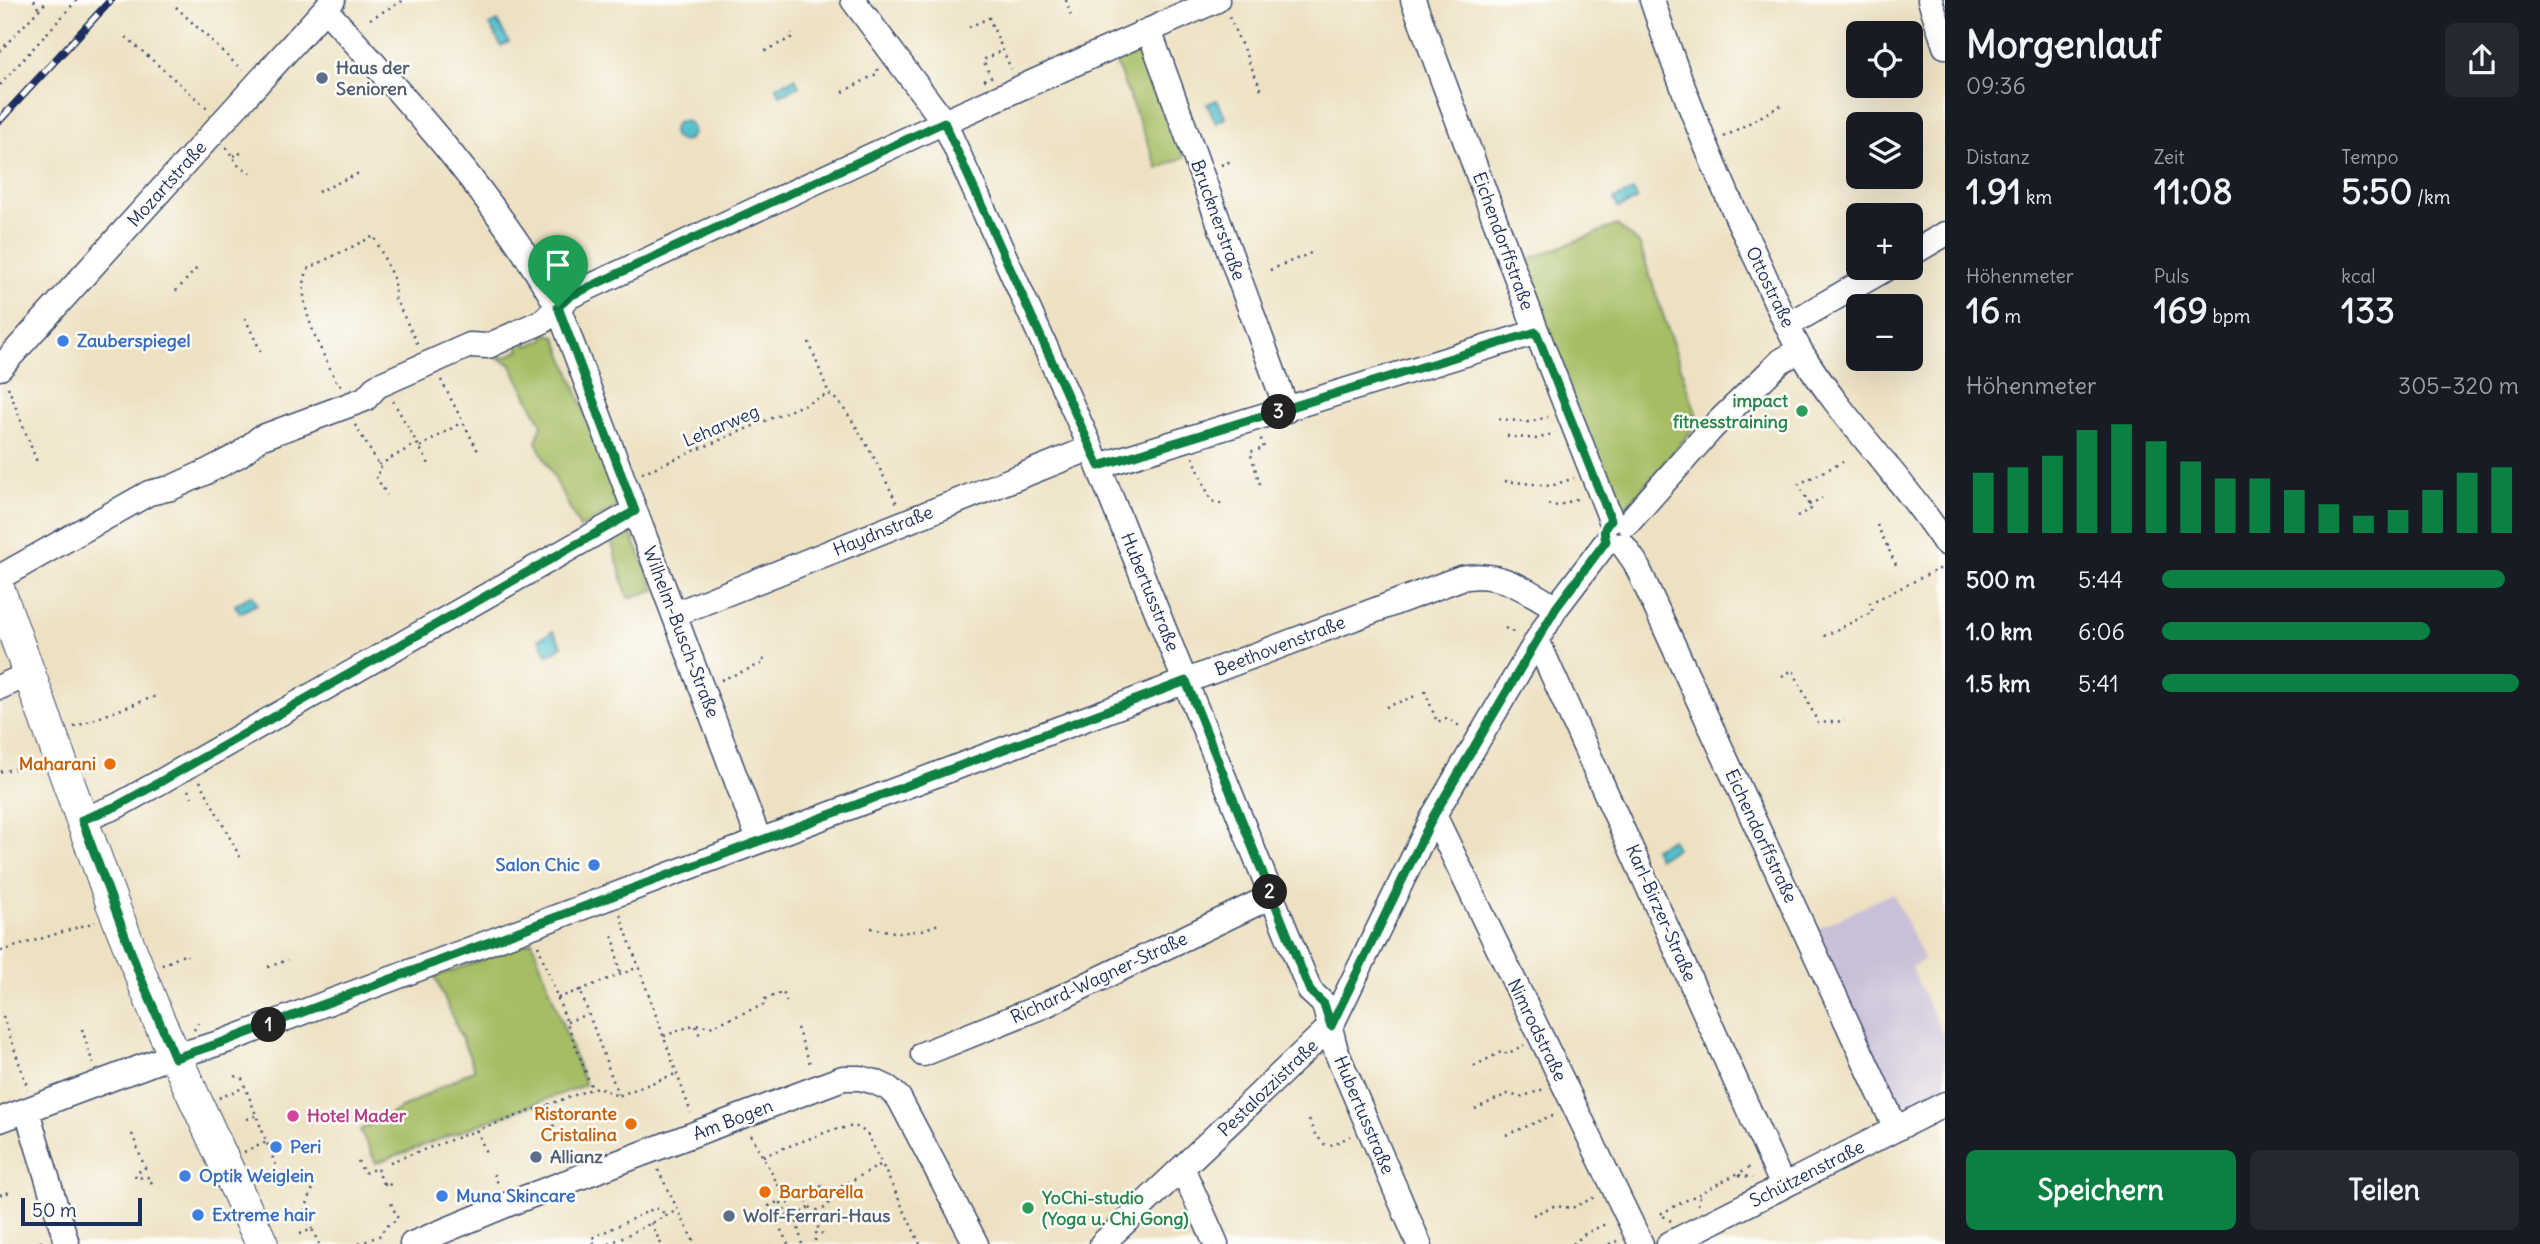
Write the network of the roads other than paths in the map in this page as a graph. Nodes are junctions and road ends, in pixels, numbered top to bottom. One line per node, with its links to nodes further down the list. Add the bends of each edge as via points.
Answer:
1 (853, 0): 9 (street, Hubertusstraße)
2 (1413, 0): 15 (street, Eichendorffstraße)
3 (1652, 0): 14 (street, Ottostraße, via 1728,200)
4 (329, 4): 13 (street, Wilhelm-Busch-Straße, via 475,181); 17 (street, Mozartstraße)
5 (1222, 6): 7 (street)
6 (1936, 8): 8 (street)
7 (1149, 30): 9 (street); 18 (street, Brucknerstraße)
8 (1945, 46)
9 (944, 122): 13 (street, via 570,296); 19 (street, Hubertusstraße)
10 (1945, 234): 11 (street)
11 (1923, 247)
12 (1866, 280): 14 (street)
13 (558, 307): 20 (street, Wilhelm-Busch-Straße); 23 (street, via 543,321 488,346 470,345 382,383 365,399 260,438 239,456 172,488 149,493)
14 (1788, 325): 16 (street, Ottostraße)
15 (1536, 332): 18 (street, Haydnstraße); 21 (street, Eichendorffstraße)
16 (1800, 350): 21 (street, Pestalozzistraße, via 1781,361 1719,421); 22 (street, Ottostraße)
17 (2, 374)
18 (1287, 410): 19 (street, Haydnstraße)
19 (1095, 457): 26 (street, Haydnstraße); 29 (street, Hubertusstraße)
20 (635, 511): 26 (street, Wilhelm-Busch-Straße); 32 (street, via 117,806)
21 (1617, 532): 25 (street, Pestalozzistraße); 41 (street, Eichendorffstraße)
22 (1945, 543)
23 (0, 577)
24 (0, 593): 28 (main road)
25 (1556, 608): 27 (street, Pestalozzistraße); 29 (street, Beethovenstraße, via 1511,582 1471,576)
26 (675, 614): 33 (street, Wilhelm-Busch-Straße)
27 (1537, 640): 31 (street, Pestalozzistraße); 43 (street, Karl-Birzer-Straße)
28 (29, 674): 30 (street); 32 (main road)
29 (1186, 681): 33 (street, Beethovenstraße); 34 (street, Hubertusstraße)
30 (0, 687)
31 (1434, 815): 35 (street, Pestalozzistraße); 51 (street, Nimrodstraße)
32 (82, 820): 37 (main road)
33 (759, 840): 37 (street, Beethovenstraße)
34 (1272, 895): 35 (street, Hubertusstraße, via 1310,991 1324,1004); 36 (street, Richard-Wagner-Straße, via 1067,995)
35 (1331, 1026): 42 (street, Pestalozzistraße); 50 (street, Hubertusstraße, via 1336,1051)
36 (923, 1054)
37 (175, 1058): 38 (street, Beethovenstraße); 46 (main road)
38 (29, 1103): 40 (street, Beethovenstraße); 45 (street)
39 (1945, 1104): 41 (street, Schützenstraße)
40 (0, 1120)
41 (1896, 1129): 43 (street, Schützenstraße)
42 (1183, 1170): 48 (street, Pestalozzistraße); 49 (street)
43 (1783, 1186): 52 (street, Schützenstraße)
44 (406, 1234): 47 (street, Am Bogen, via 511,1203 843,1078 860,1078 888,1088 906,1107)
45 (60, 1241)
46 (262, 1244)
47 (976, 1244)
48 (1102, 1244)
49 (1216, 1244)
50 (1419, 1244)
51 (1642, 1244)
52 (1670, 1244)

